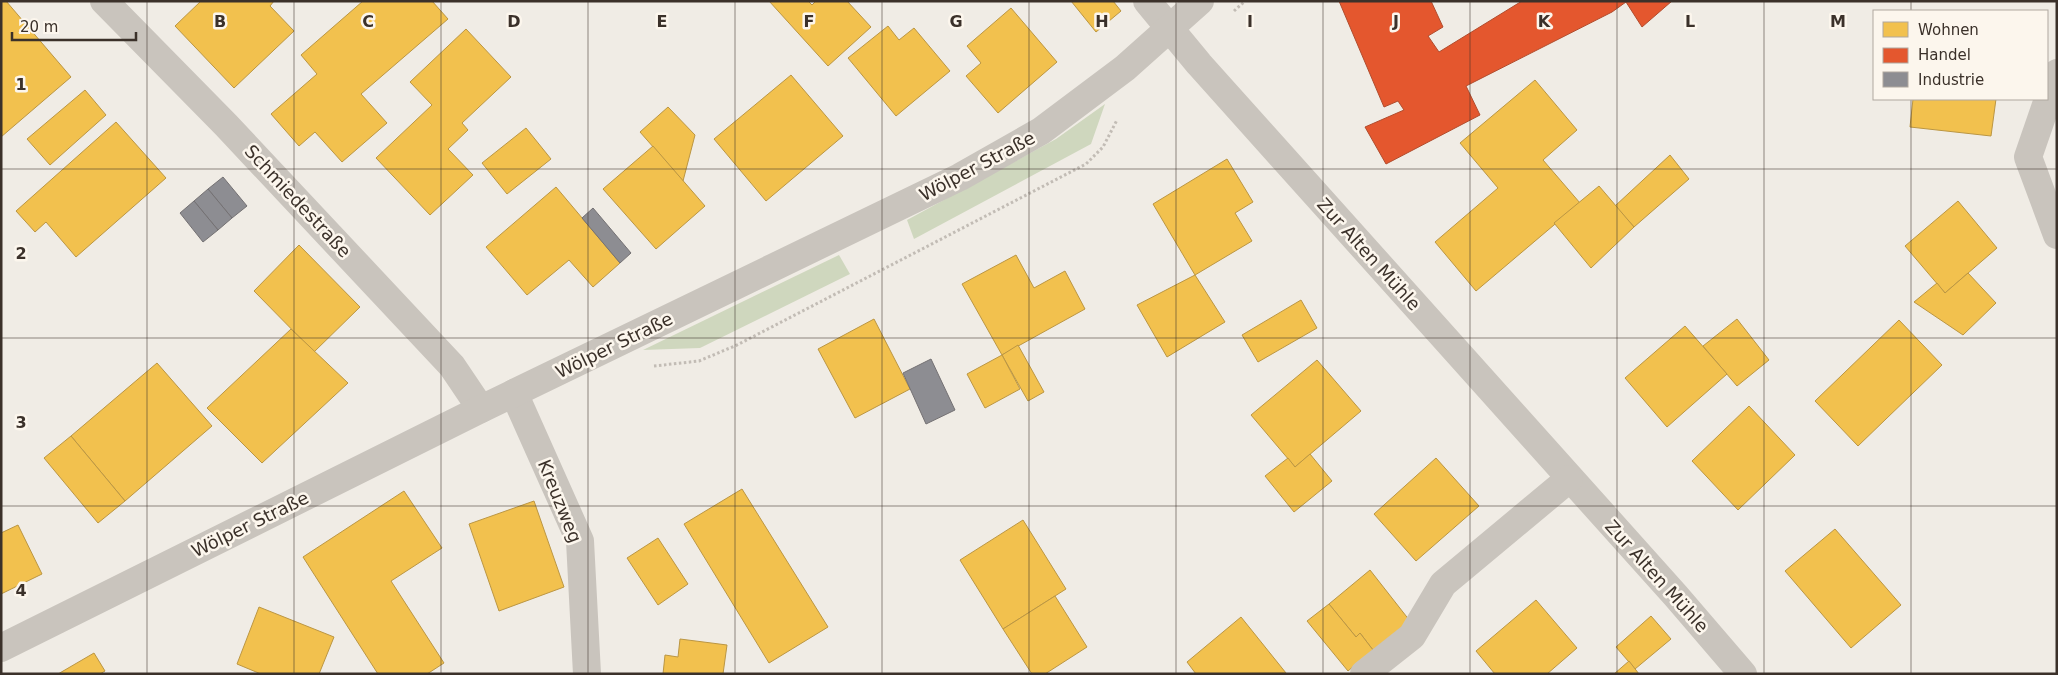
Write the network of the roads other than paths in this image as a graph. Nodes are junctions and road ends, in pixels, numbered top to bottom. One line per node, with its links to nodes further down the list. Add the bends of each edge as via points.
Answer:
1 (104, 1): 10 (street, Schmiedestraße, via 226,125 452,366)
2 (1147, 1): 4 (street, Zur Alten Mühle)
3 (1200, 1): 4 (street, Wölper Straße)
4 (1169, 28): 9 (street, Wölper Straße, via 1125,68 1042,131 960,177); 11 (street, Zur Alten Mühle)
5 (2057, 73): 6 (street)
6 (2048, 99)
7 (2048, 100): 8 (street, via 2028,157)
8 (2057, 235)
9 (514, 393): 10 (street, Wölper Straße); 13 (street, Kreuzweg, via 580,541)
10 (481, 409): 12 (street, Wölper Straße)
11 (1570, 479): 14 (street, via 1443,584 1412,636); 15 (street, Zur Alten Mühle)
12 (1, 648)
13 (587, 674)
14 (1364, 674)
15 (1743, 674)

